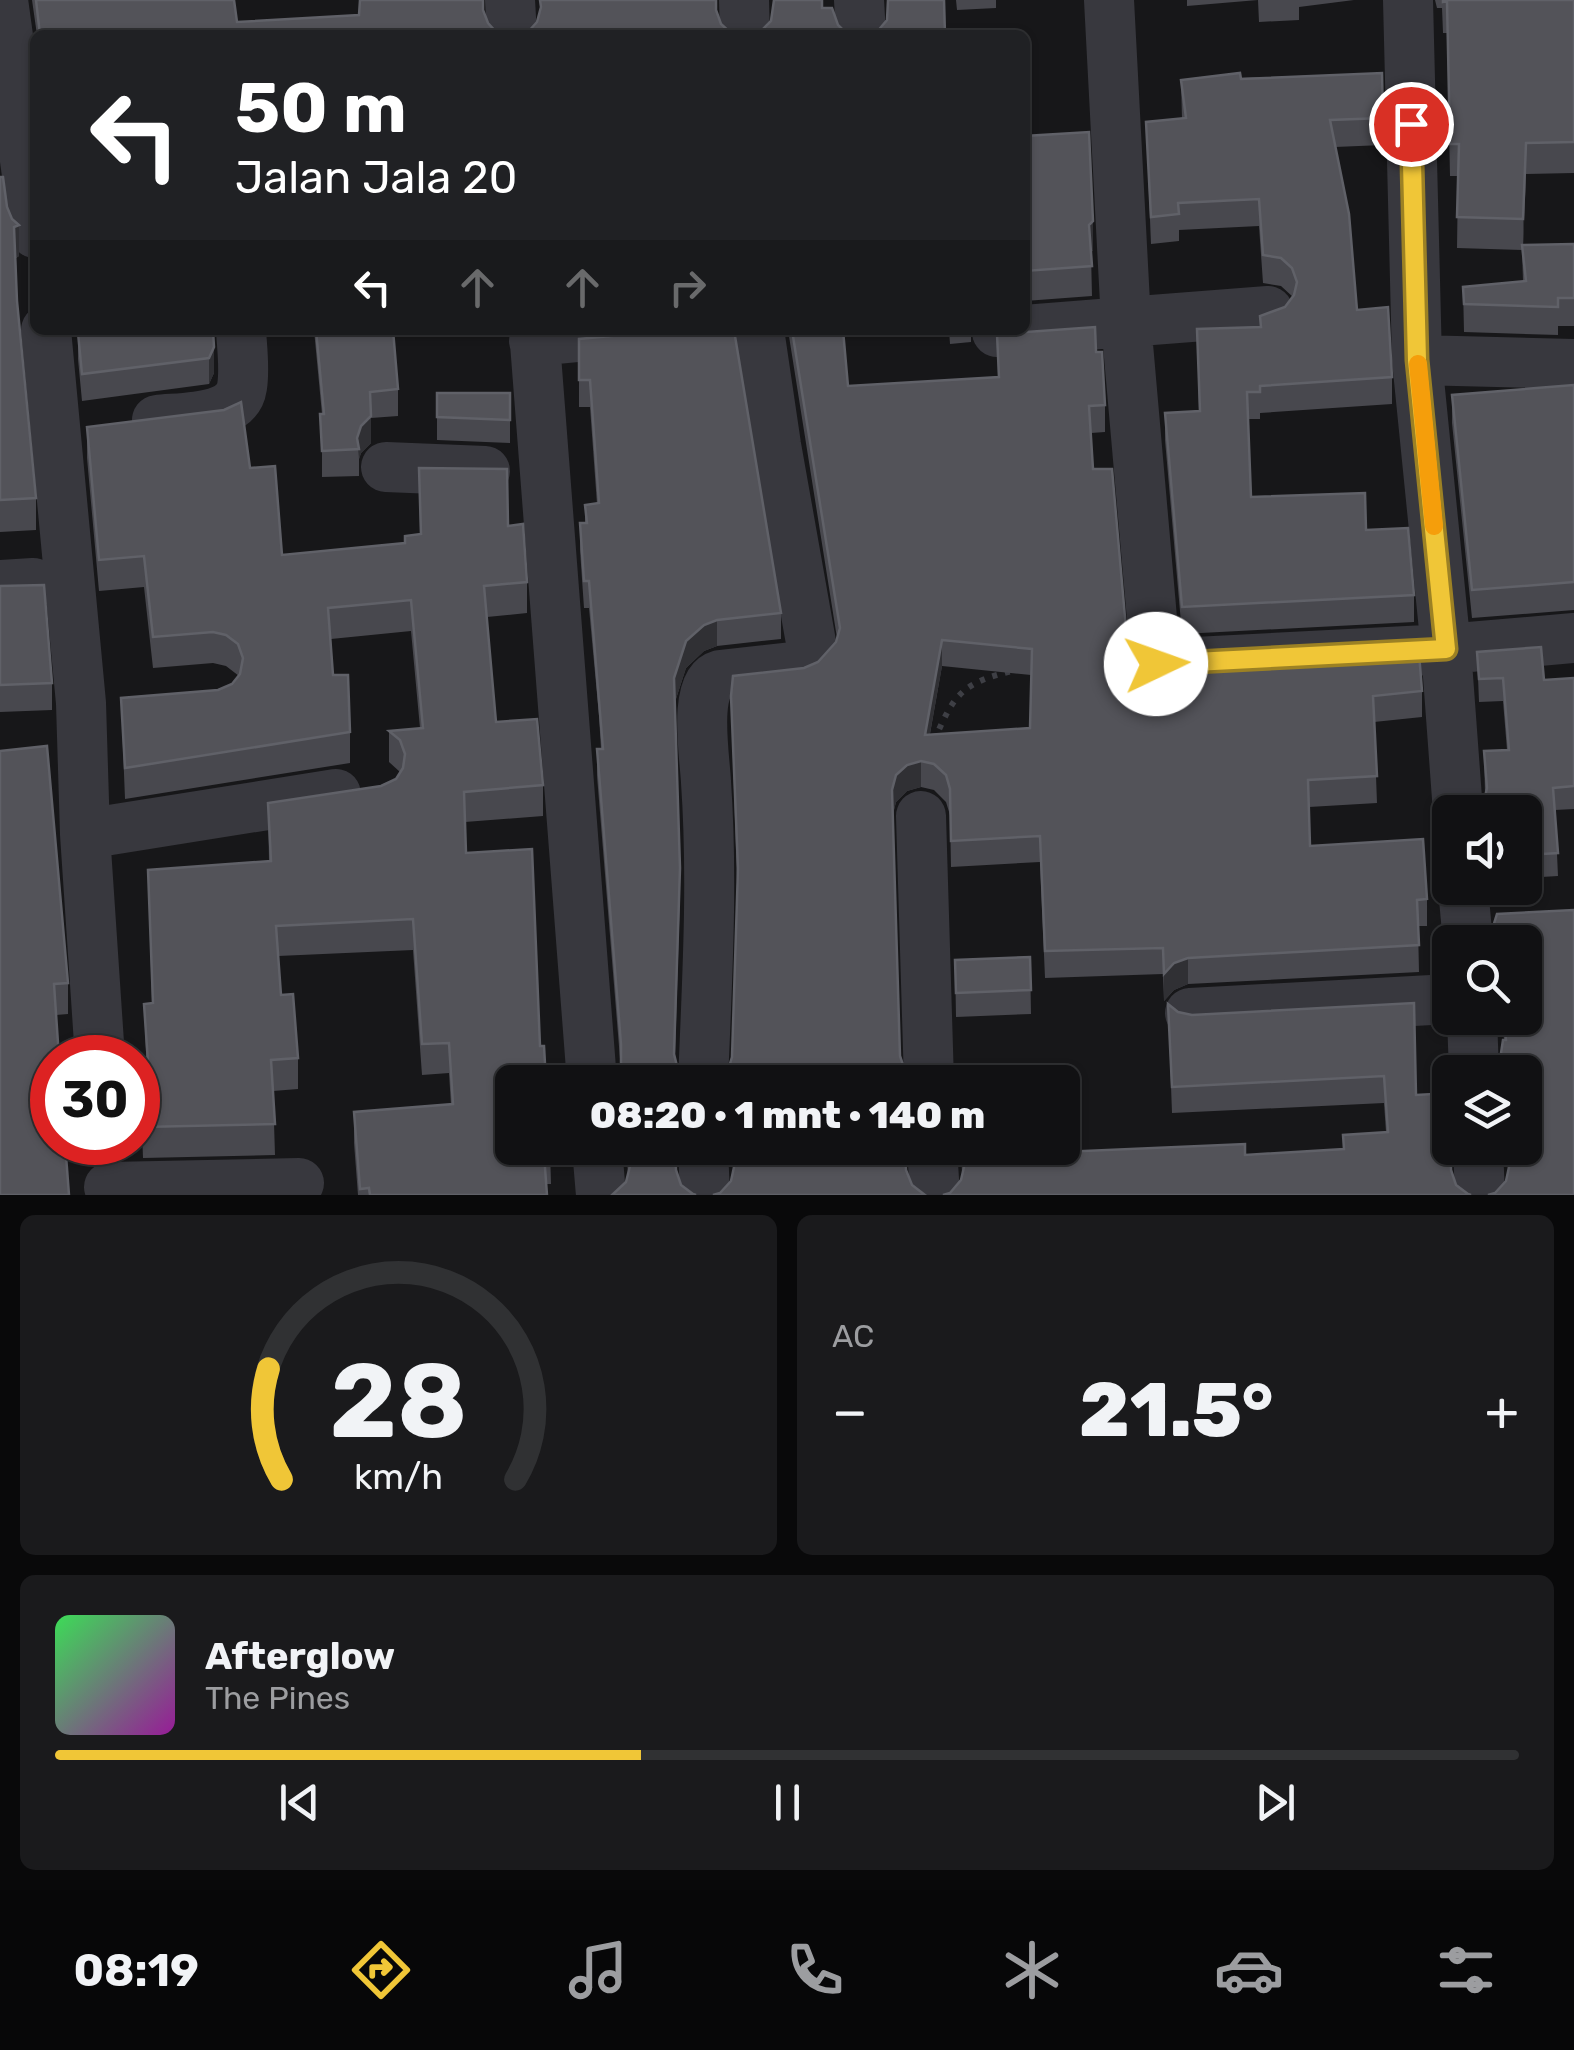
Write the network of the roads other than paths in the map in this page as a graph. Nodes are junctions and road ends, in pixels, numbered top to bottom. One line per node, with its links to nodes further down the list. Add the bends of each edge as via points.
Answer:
1 (3, 0): 10 (street)
2 (510, 0): 7 (street)
3 (744, 0): 8 (street)
4 (859, 0): 9 (street)
5 (1109, 0): 12 (street)
6 (1408, 0): 18 (street)
7 (512, 30)
8 (744, 30)
9 (861, 30)
10 (30, 197)
11 (1268, 311): 12 (street)
12 (1126, 322): 13 (street); 24 (street, via 1156,664)
13 (1030, 329)
14 (48, 335): 20 (street)
15 (242, 335): 20 (street, via 242,387 220,412)
16 (760, 335): 33 (street, via 812,648 801,666 720,675 705,687 712,860)
17 (534, 336): 22 (street)
18 (1417, 360): 19 (street); 24 (street)
19 (1574, 364)
20 (88, 429): 28 (street, via 100,701)
21 (386, 467): 22 (street)
22 (545, 474): 32 (street)
23 (1574, 638): 24 (street)
24 (1446, 649): 26 (street)
25 (377, 788): 28 (street)
26 (1457, 795)
27 (921, 816): 34 (street)
28 (84, 834): 31 (street)
29 (1432, 1000): 30 (street)
30 (1190, 1013)
31 (98, 1035)
32 (591, 1065)
33 (704, 1065)
34 (928, 1065)
35 (599, 1165): 41 (street)
36 (703, 1165): 42 (street)
37 (933, 1165): 43 (street)
38 (1479, 1165): 44 (street)
39 (108, 1175): 40 (street)
40 (298, 1183)
41 (601, 1195)
42 (706, 1195)
43 (935, 1195)
44 (1480, 1195)

